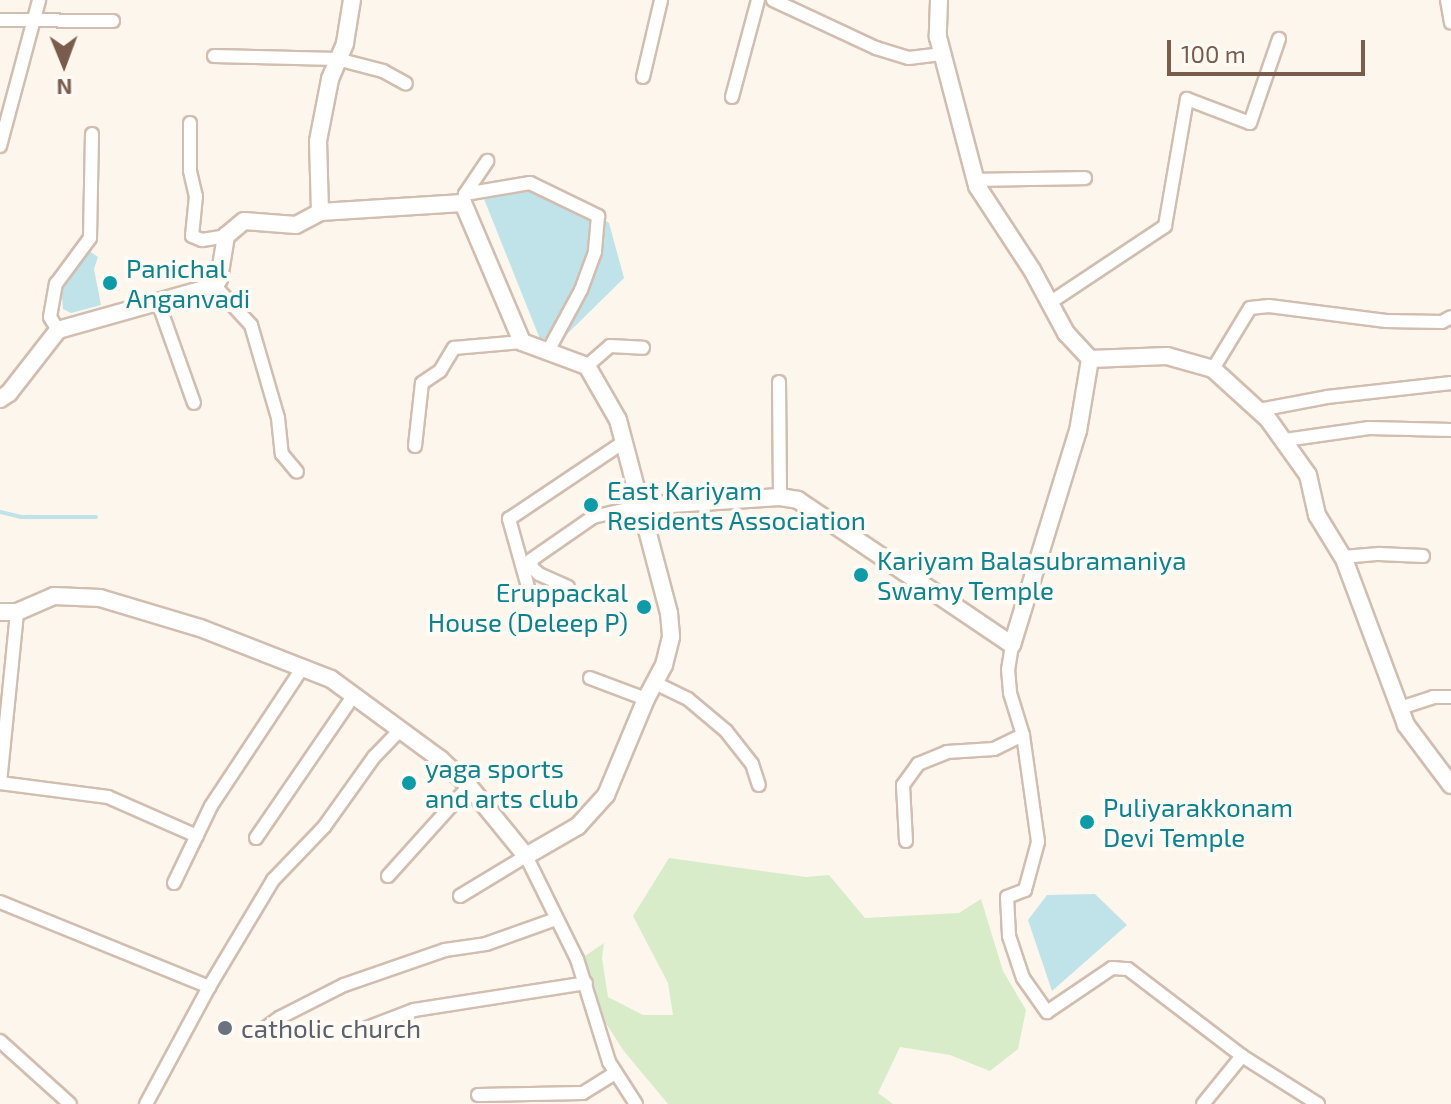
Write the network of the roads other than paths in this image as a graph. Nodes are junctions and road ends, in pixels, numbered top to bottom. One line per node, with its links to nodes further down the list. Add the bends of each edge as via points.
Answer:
1 (39, 0): 8 (street)
2 (352, 0): 15 (street)
3 (661, 0): 16 (street)
4 (758, 0): 18 (street)
5 (773, 0): 13 (street, via 876,48 909,58)
6 (939, 0): 13 (street)
7 (1447, 0): 11 (street)
8 (33, 19): 9 (street); 10 (street); 21 (street)
9 (0, 20)
10 (113, 21)
11 (1451, 23)
12 (1279, 39): 30 (street, via 1250,123 1187,99 1165,226)
13 (943, 54): 24 (street)
14 (214, 56): 15 (street)
15 (337, 59): 17 (street, via 383,71); 26 (street, via 318,141)
16 (643, 77)
17 (406, 84)
18 (732, 97)
19 (190, 123): 27 (street, via 196,196 192,236)
20 (92, 134): 32 (street, via 90,238 56,284 50,317)
21 (0, 146)
22 (487, 161): 25 (street)
23 (1085, 178): 24 (street)
24 (975, 180): 30 (street)
25 (464, 199): 26 (street); 33 (street); 35 (street, via 530,183 598,216 595,252 581,290)
26 (320, 212): 27 (street, via 296,225 244,221)
27 (226, 236): 28 (street)
28 (215, 286): 29 (street); 48 (street, via 251,325 278,418 282,454)
29 (158, 302): 32 (street); 42 (street)
30 (1051, 302): 36 (street, via 1071,340)
31 (1451, 317): 38 (street, via 1442,322 1386,321 1250,308)
32 (58, 330): 41 (street)
33 (522, 342): 35 (street); 47 (street, via 454,348 440,371 422,383)
34 (643, 348): 37 (street, via 610,346)
35 (547, 353): 37 (street)
36 (1090, 359): 38 (street, via 1167,356); 56 (street, via 1078,431)
37 (587, 366): 46 (street)
38 (1213, 369): 43 (street)
39 (779, 382): 49 (street)
40 (1451, 383): 43 (street)
41 (0, 399)
42 (194, 403)
43 (1259, 410): 45 (street)
44 (1451, 430): 45 (street, via 1369,428)
45 (1285, 440): 52 (street, via 1308,475 1317,515)
46 (625, 441): 50 (street); 53 (street, via 509,519)
47 (415, 446)
48 (297, 472)
49 (780, 497): 50 (street); 56 (street, via 798,500)
50 (640, 506): 54 (street, via 593,517 531,560 539,574); 59 (street, via 669,613 669,650)
51 (1423, 556): 52 (street)
52 (1343, 557): 63 (street)
53 (528, 587)
54 (568, 587)
55 (8, 612): 57 (street, via 54,596 100,598); 66 (street)
56 (1012, 645): 65 (street, via 1010,693)
57 (303, 667): 60 (street); 70 (street, via 211,806)
58 (590, 678): 62 (street)
59 (655, 683): 62 (street); 67 (street, via 688,699 726,731 752,764)
60 (354, 695): 64 (street); 71 (street)
61 (1451, 697): 63 (street)
62 (646, 699): 73 (street, via 606,795 578,826)
63 (1400, 708): 68 (street, via 1406,725)
64 (400, 730): 69 (street); 80 (street, via 324,827 273,880)
65 (1023, 735): 72 (street, via 994,749 947,752 918,764 903,785); 84 (street, via 1038,842 1025,890 1007,897 1009,936 1023,978 1047,1012 1112,968 1128,969)
66 (0, 783): 70 (street, via 108,797)
67 (759, 785)
68 (1451, 785)
69 (469, 786): 73 (street); 74 (street)
70 (197, 836): 75 (street)
71 (256, 838)
72 (906, 841)
73 (526, 856): 76 (street); 78 (street)
74 (388, 876)
75 (174, 883)
76 (460, 896)
77 (0, 902): 80 (street)
78 (556, 919): 79 (street); 81 (street, via 344,985)
79 (586, 983): 82 (street, via 414,1010); 85 (street)
80 (209, 987): 88 (street)
81 (264, 1029)
82 (364, 1029)
83 (0, 1041): 87 (street)
84 (1242, 1056): 90 (street); 91 (street)
85 (615, 1073): 86 (street, via 583,1093); 89 (street)
86 (478, 1095)
87 (70, 1104)
88 (146, 1104)
89 (636, 1104)
90 (1203, 1104)
91 (1318, 1104)

